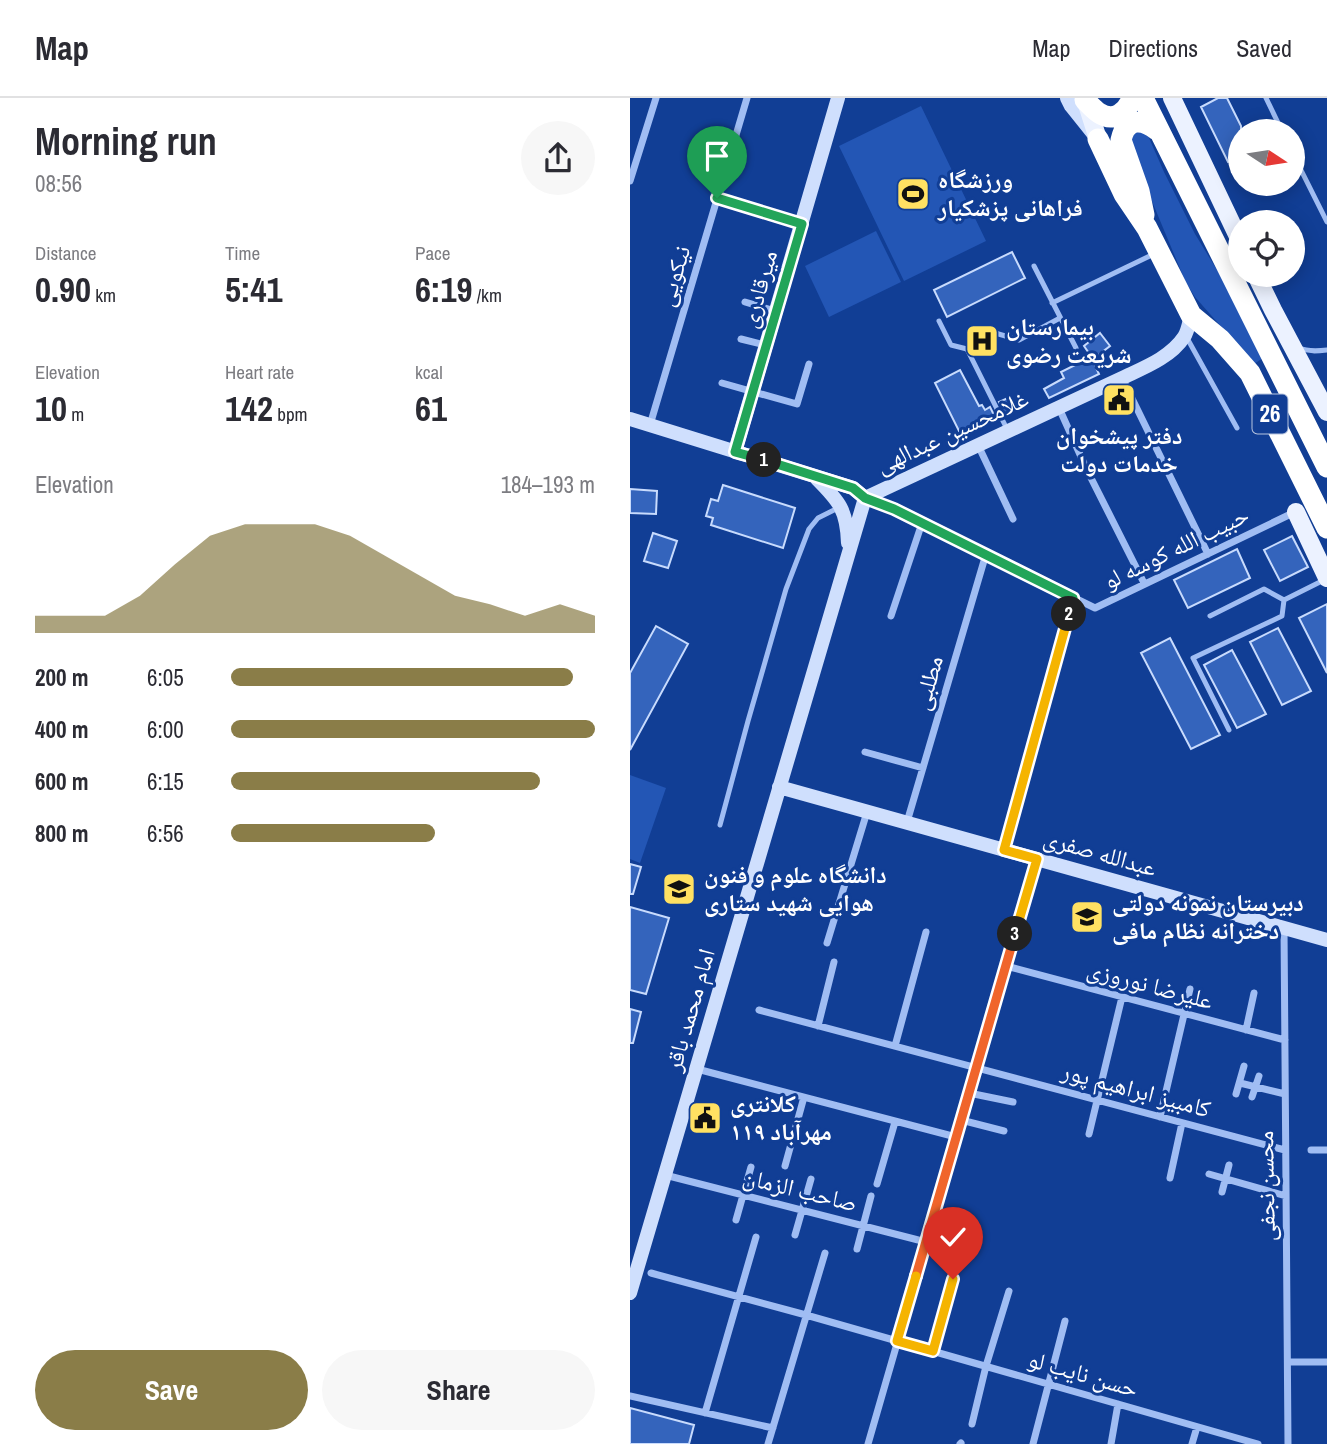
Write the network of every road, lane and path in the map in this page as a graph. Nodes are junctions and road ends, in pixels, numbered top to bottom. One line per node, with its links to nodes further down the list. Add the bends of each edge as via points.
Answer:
1 (656, 98): 12 (street)
2 (747, 98): 14 (street, نیکویی)
3 (838, 98): 17 (main road, میرقادری)
4 (1132, 98): 8 (highway, via 1119,116 1107,117)
5 (1143, 98): 10 (highway, 26)
6 (1172, 98): 15 (main road)
7 (1266, 98): 9 (lane)
8 (1079, 99): 11 (main road)
9 (1276, 119)
10 (1157, 130): 18 (highway, via 1134,122 1121,140); 46 (highway, 26)
11 (1098, 139): 18 (highway, 26, via 1124,194)
12 (631, 175)
13 (1306, 180): 16 (lane)
14 (717, 198): 17 (street); 41 (street, نیکویی)
15 (1228, 216)
16 (1327, 222)
17 (802, 224): 24 (main road, میرقادری)
18 (1147, 228): 19 (highway, 26)
19 (1158, 251): 23 (lane); 27 (highway, 26)
20 (1034, 266): 23 (lane)
21 (1262, 287): 29 (main road)
22 (745, 302): 24 (street)
23 (1052, 303): 25 (lane)
24 (776, 311): 30 (main road, میرقادری)
25 (1060, 318): 31 (lane); 32 (lane, via 1019,340 995,333)
26 (939, 321): 32 (lane, via 951,345)
27 (1188, 325): 35 (main road, غلامحسین عبدالهی, via 1177,346); 42 (lane); 50 (highway, 26, via 1220,339 1250,373)
28 (741, 340): 30 (street)
29 (1292, 343): 33 (lane, via 1304,350); 39 (main road)
30 (766, 345): 37 (main road, میرقادری)
31 (1076, 348)
32 (967, 349): 43 (lane)
33 (1327, 350)
34 (810, 365): 37 (street, via 797,404)
35 (1122, 378): 38 (main road, غلامحسین عبدالهی); 56 (street)
36 (722, 383): 37 (street)
37 (753, 391): 45 (main road, میرقادری)
38 (1059, 407): 43 (main road, غلامحسین عبدالهی); 58 (street)
39 (1327, 412)
40 (630, 419): 41 (main road)
41 (650, 425): 45 (main road)
42 (1237, 428)
43 (1009, 431): 44 (main road, غلامحسین عبدالهی)
44 (978, 446): 48 (main road, غلامحسین عبدالهی); 51 (street)
45 (735, 452): 47 (main road)
46 (1327, 467)
47 (813, 475): 48 (main road, via 853,488); 49 (main road)
48 (865, 498): 52 (street, حبیب الله کوسه لو); 54 (main road, امام محمد باقر)
49 (841, 507): 54 (main road, via 847,523); 69 (lane, via 818,517 809,529 786,589)
50 (1305, 508): 53 (highway, 26); 56 (street, حبیب الله کوسه لو); 57 (main road)
51 (1013, 519)
52 (922, 523): 55 (street, حبیب الله کوسه لو); 61 (street)
53 (1327, 528)
54 (848, 554): 66 (main road, امام محمد باقر)
55 (986, 554): 59 (street, حبیب الله کوسه لو); 65 (street, مطلبی)
56 (1208, 554): 58 (street, حبیب الله کوسه لو)
57 (1327, 579): 60 (lane)
58 (1144, 583): 59 (street, حبیب الله کوسه لو, via 1095,608)
59 (1073, 598): 70 (street)
60 (1284, 600): 62 (lane, via 1264,589); 63 (lane, via 1282,616 1193,658)
61 (891, 616)
62 (1210, 616)
63 (1229, 730)
64 (865, 752): 65 (street)
65 (923, 768): 68 (street, مطلبی)
66 (779, 787): 67 (main road, عبدالله صفری); 89 (main road, امام محمد باقر)
67 (867, 812): 68 (main road, عبدالله صفری); 75 (street)
68 (907, 823): 70 (main road, عبدالله صفری)
69 (720, 825)
70 (1004, 850): 71 (main road, عبدالله صفری)
71 (1037, 859): 72 (main road, عبدالله صفری); 77 (street)
72 (1284, 928): 74 (main road, عبدالله صفری); 85 (street, محسن نجفی)
73 (926, 932): 86 (street)
74 (1327, 940)
75 (828, 943)
76 (834, 962): 83 (street)
77 (1006, 966): 80 (street, علیرضا نوروزی); 88 (street)
78 (1190, 989): 82 (street)
79 (1254, 993): 84 (street)
80 (1122, 997): 82 (street, علیرضا نوروزی); 98 (street)
81 (759, 1010): 83 (street, کامبیز ابراهیم پور)
82 (1185, 1014): 84 (street, علیرضا نوروزی); 100 (street)
83 (818, 1026): 86 (street, کامبیز ابراهیم پور)
84 (1246, 1030): 85 (street, علیرضا نوروزی)
85 (1285, 1040): 95 (street, محسن نجفی)
86 (895, 1046): 88 (street, کامبیز ابراهیم پور)
87 (1244, 1066): 91 (street)
88 (976, 1068): 93 (street); 98 (street, کامبیز ابراهیم پور)
89 (696, 1069): 96 (street); 114 (main road, امام محمد باقر)
90 (1259, 1076): 92 (street)
91 (1240, 1083): 92 (street); 94 (street)
92 (1256, 1087): 95 (street); 97 (street)
93 (969, 1093): 99 (street); 101 (street)
94 (1236, 1094)
95 (1285, 1094): 107 (street, محسن نجفی)
96 (804, 1097): 102 (street); 111 (street)
97 (1252, 1097)
98 (1097, 1100): 100 (street, کامبیز ابراهیم پور); 105 (street)
99 (1013, 1102)
100 (1160, 1117): 103 (street, کامبیز ابراهیم پور)
101 (961, 1120): 104 (street); 106 (street)
102 (895, 1122): 106 (street); 118 (street)
103 (1182, 1122): 107 (street, کامبیز ابراهیم پور); 115 (street)
104 (1004, 1131)
105 (1089, 1134)
106 (956, 1137): 128 (street)
107 (1285, 1150): 122 (street, محسن نجفی)
108 (1311, 1150): 109 (street)
109 (1327, 1150)
110 (1230, 1165): 117 (street)
111 (785, 1166)
112 (751, 1167): 120 (street)
113 (1209, 1174): 117 (street)
114 (665, 1175): 120 (street, صاحب الزمان); 134 (main road, امام محمد باقر)
115 (1170, 1178)
116 (811, 1179): 123 (street)
117 (1226, 1179): 119 (street); 122 (street)
118 (877, 1184)
119 (1222, 1192)
120 (742, 1195): 123 (street, صاحب الزمان); 124 (street)
121 (871, 1196): 125 (street)
122 (1286, 1196): 140 (street, محسن نجفی)
123 (801, 1210): 125 (street, صاحب الزمان); 126 (street)
124 (736, 1220)
125 (863, 1226): 128 (street, صاحب الزمان); 129 (street)
126 (795, 1235)
127 (756, 1237): 135 (street)
128 (926, 1242): 138 (street)
129 (857, 1249)
130 (825, 1253): 136 (street)
131 (651, 1273): 135 (street, حسن نایب لو)
132 (953, 1279): 139 (street)
133 (1009, 1291): 142 (street)
134 (630, 1293)
135 (738, 1297): 136 (street, حسن نایب لو); 146 (street)
136 (806, 1315): 138 (street, حسن نایب لو); 149 (street)
137 (1065, 1321): 143 (street)
138 (897, 1341): 139 (street, حسن نایب لو); 151 (street)
139 (933, 1351): 142 (street, حسن نایب لو)
140 (1288, 1362): 141 (street); 156 (street, محسن نجفی)
141 (1327, 1362)
142 (986, 1366): 143 (street, حسن نایب لو); 147 (street)
143 (1049, 1384): 145 (street, حسن نایب لو); 152 (street)
144 (630, 1396): 146 (street)
145 (1118, 1404): 148 (street, حسن نایب لو); 153 (street)
146 (705, 1413): 149 (street)
147 (972, 1423)
148 (1197, 1427): 154 (street); 155 (street, حسن نایب لو)
149 (773, 1428): 150 (street)
150 (768, 1444)
151 (868, 1444)
152 (1033, 1444)
153 (1111, 1444)
154 (1192, 1444)
155 (1258, 1444)
156 (1288, 1444)

